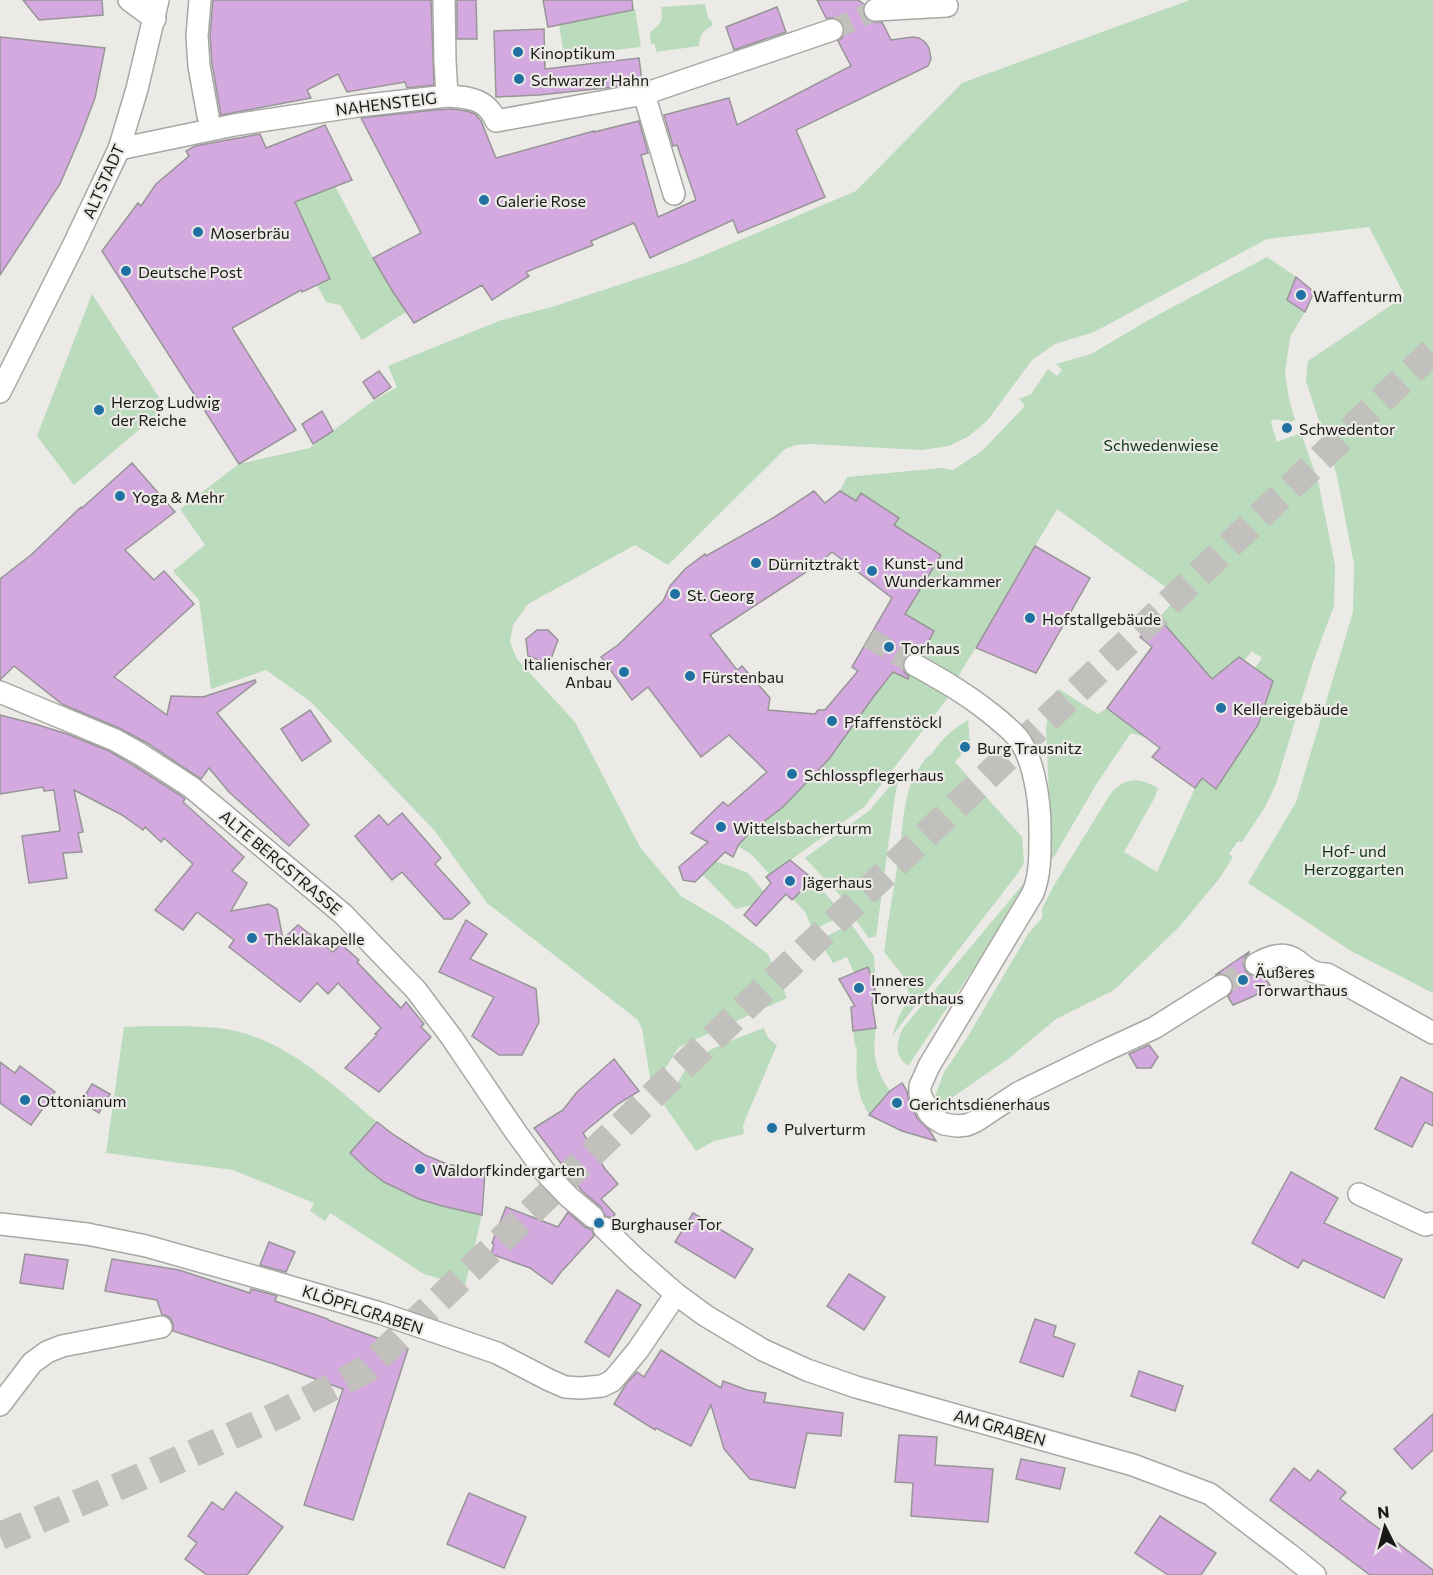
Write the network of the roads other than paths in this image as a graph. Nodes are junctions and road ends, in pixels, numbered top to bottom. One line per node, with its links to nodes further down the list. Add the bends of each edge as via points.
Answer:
1 (129, 0): 5 (street)
2 (200, 0): 10 (street, via 198,56)
3 (444, 0): 9 (street)
4 (947, 6): 6 (street)
5 (156, 9): 11 (street, ALTSTADT)
6 (875, 10)
7 (832, 30): 8 (street, NAHENSTEIG)
8 (644, 94): 9 (street, NAHENSTEIG, via 496,121 482,103); 12 (street)
9 (447, 96): 11 (street, NAHENSTEIG, via 234,125)
10 (208, 116)
11 (118, 149): 13 (street, ALTSTADT)
12 (674, 194)
13 (0, 392)
14 (915, 665): 17 (street, via 979,703 1019,739 1037,791 1040,819 1033,893 923,1077 920,1094 934,1118 951,1126 976,1121 1018,1093 1154,1028)
15 (0, 692): 22 (street, ALTE BERGSTRASSE, via 115,740 191,787 343,914 416,990 545,1172)
16 (1256, 964): 18 (street, via 1270,957 1289,955)
17 (1221, 986)
18 (1433, 1033)
19 (1359, 1194): 20 (street, via 1425,1225)
20 (1433, 1223)
21 (0, 1224): 22 (street, KLÖPFLGRABEN, via 136,1244 267,1280 497,1353 565,1387 591,1388 612,1380)
22 (676, 1294): 25 (street, AM GRABEN, via 763,1350 807,1370 1133,1465 1210,1494)
23 (161, 1327): 24 (street, via 47,1352 32,1363)
24 (0, 1405)
25 (1315, 1575)

